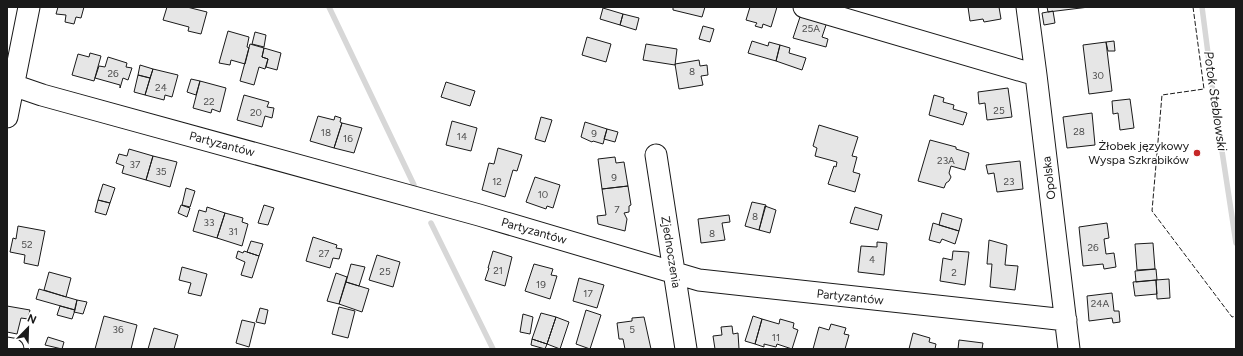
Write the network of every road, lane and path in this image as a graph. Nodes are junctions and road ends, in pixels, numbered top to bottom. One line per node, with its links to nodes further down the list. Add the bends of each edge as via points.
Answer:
1 (29, 7): 5 (street)
2 (804, 7): 4 (street)
3 (1027, 7): 4 (street, Opolska)
4 (1036, 75): 9 (street, Opolska)
5 (10, 84): 6 (street); 8 (street, Partyzantów, via 479,215)
6 (7, 117)
7 (656, 155): 8 (street, Zjednoczenia)
8 (674, 274): 9 (street, Partyzantów, via 707,281); 12 (street, Zjednoczenia)
9 (1066, 320): 13 (street, Opolska)
10 (7, 348): 11 (street)
11 (13, 349)
12 (686, 349)
13 (1069, 349)

